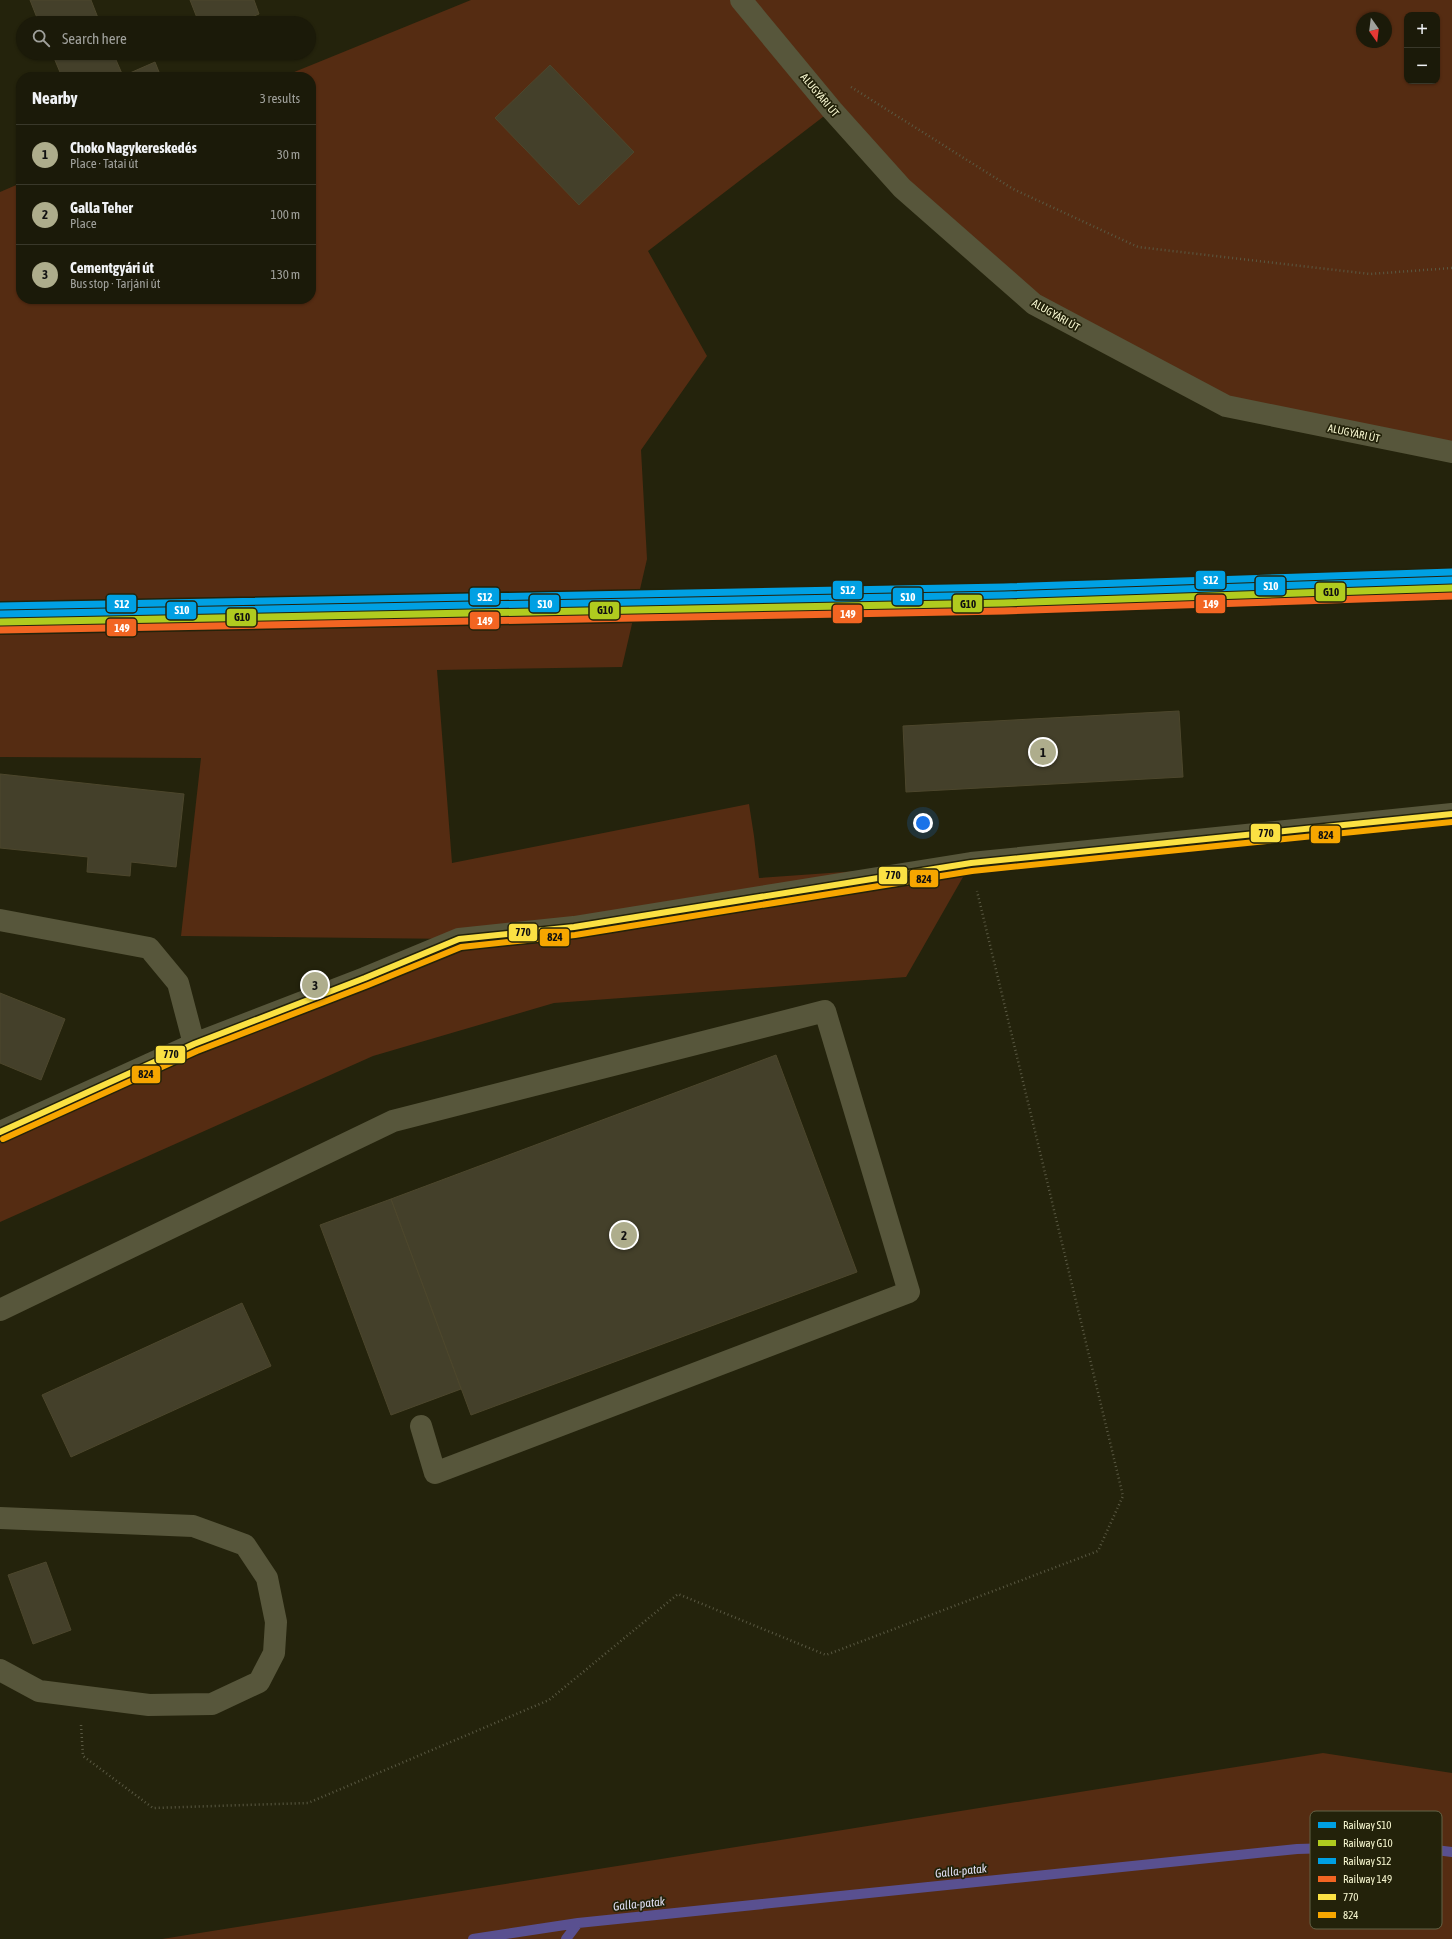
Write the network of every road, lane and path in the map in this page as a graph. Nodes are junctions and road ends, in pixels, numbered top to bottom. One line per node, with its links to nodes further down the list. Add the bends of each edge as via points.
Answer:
1 (741, 0): 2 (street, ALUGYÁRI ÚT)
2 (809, 83): 3 (path, via 854,88 1014,189 1138,247 1370,274); 4 (street, ALUGYÁRI ÚT, via 902,188 1034,304 1226,406)
3 (1452, 268)
4 (1452, 452)
5 (1452, 814): 6 (street)
6 (971, 863): 8 (street, via 574,927 459,939); 14 (path, via 1123,1496 1098,1551 826,1656 678,1594 549,1700 308,1803 153,1808 83,1756)
7 (0, 920): 8 (street, via 149,948 178,983)
8 (194, 1044): 9 (street)
9 (0, 1132)
10 (0, 1310): 11 (street, via 393,1121 825,1011 909,1292 434,1473)
11 (421, 1426)
12 (0, 1518): 14 (street, via 193,1526 245,1545 267,1578 276,1622 274,1653 259,1682 212,1704 149,1705)
13 (0, 1670): 14 (street, via 39,1691)
14 (80, 1696)

